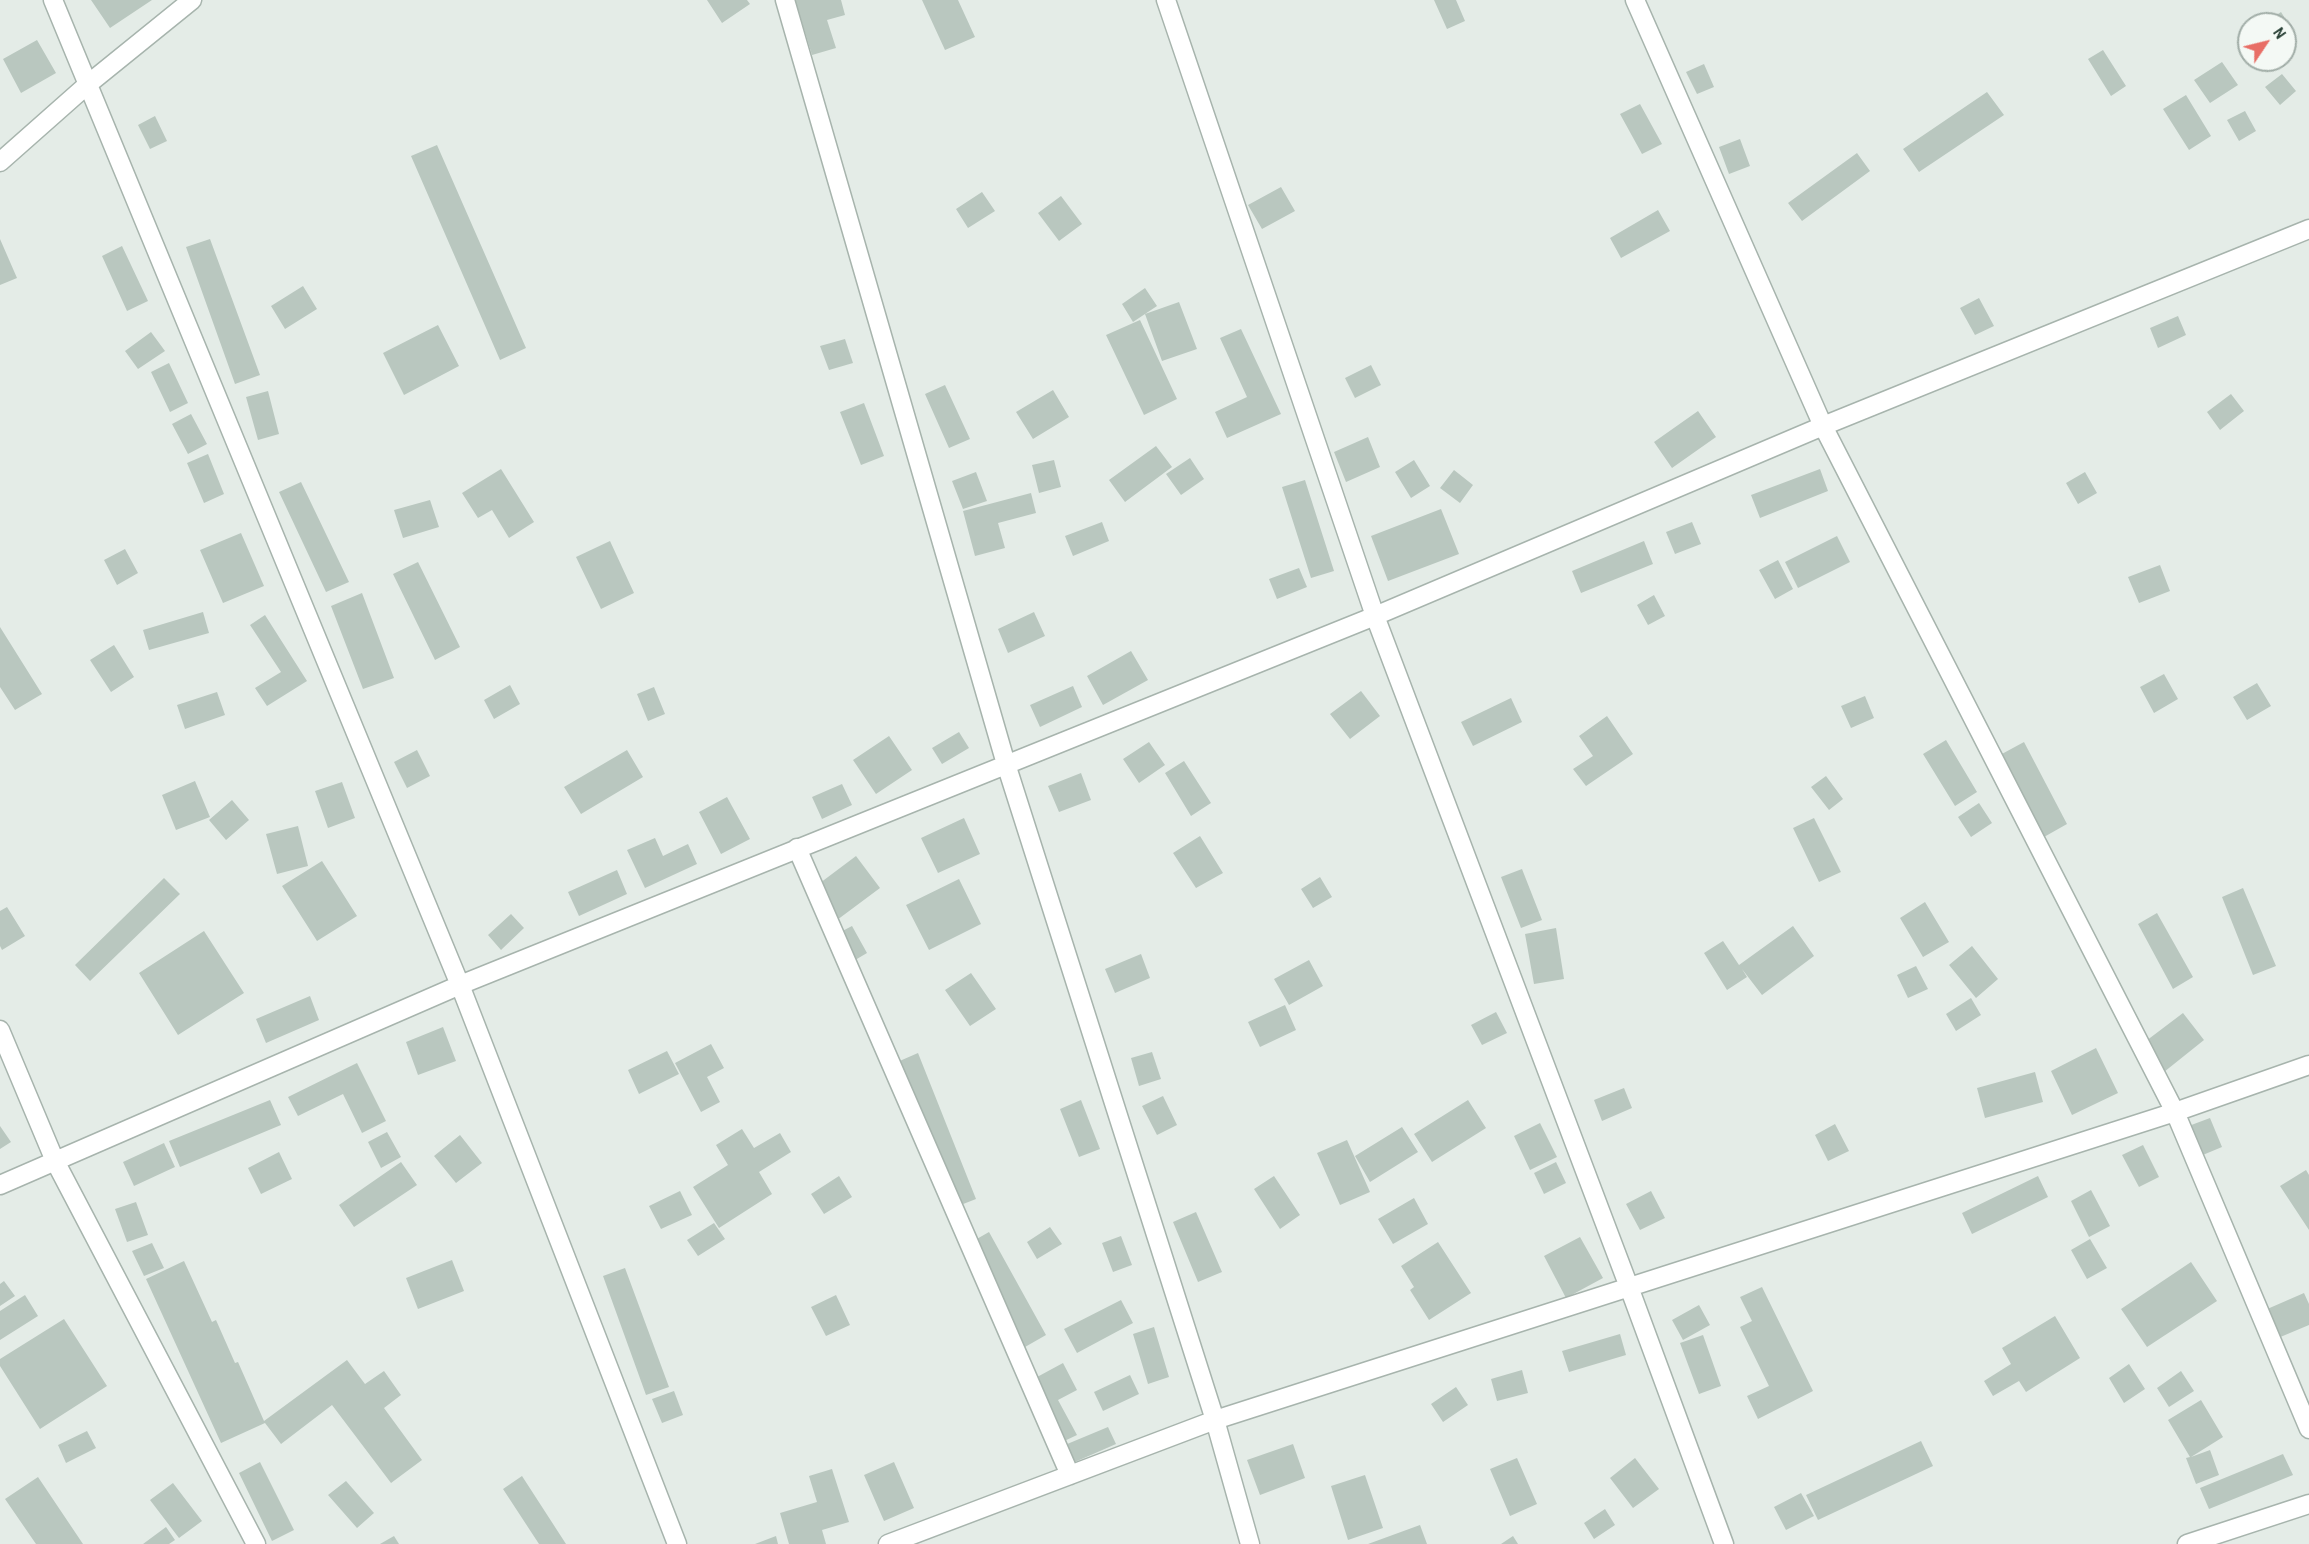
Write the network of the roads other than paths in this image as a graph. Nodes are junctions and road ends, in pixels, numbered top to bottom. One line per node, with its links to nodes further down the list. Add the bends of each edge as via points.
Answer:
1 (53, 0): 6 (street)
2 (192, 0): 6 (street)
3 (785, 0): 11 (street)
4 (1166, 0): 10 (street)
5 (1635, 0): 9 (street)
6 (87, 85): 7 (street); 13 (street)
7 (0, 162)
8 (2309, 230): 9 (street)
9 (1823, 426): 10 (street); 16 (street)
10 (1375, 616): 11 (street); 19 (street)
11 (1006, 764): 12 (street); 20 (street)
12 (797, 848): 13 (street); 22 (street)
13 (460, 985): 17 (street); 25 (street)
14 (0, 1030): 17 (street)
15 (2309, 1065): 16 (street)
16 (2175, 1112): 19 (street); 21 (street)
17 (55, 1161): 18 (street); 24 (street)
18 (0, 1185)
19 (1629, 1287): 20 (street); 28 (street)
20 (1215, 1420): 22 (street); 27 (street)
21 (2309, 1429)
22 (1070, 1475): 26 (street)
23 (2309, 1504): 29 (street)
24 (256, 1544)
25 (677, 1544)
26 (888, 1544)
27 (1250, 1544)
28 (1724, 1544)
29 (2187, 1544)

